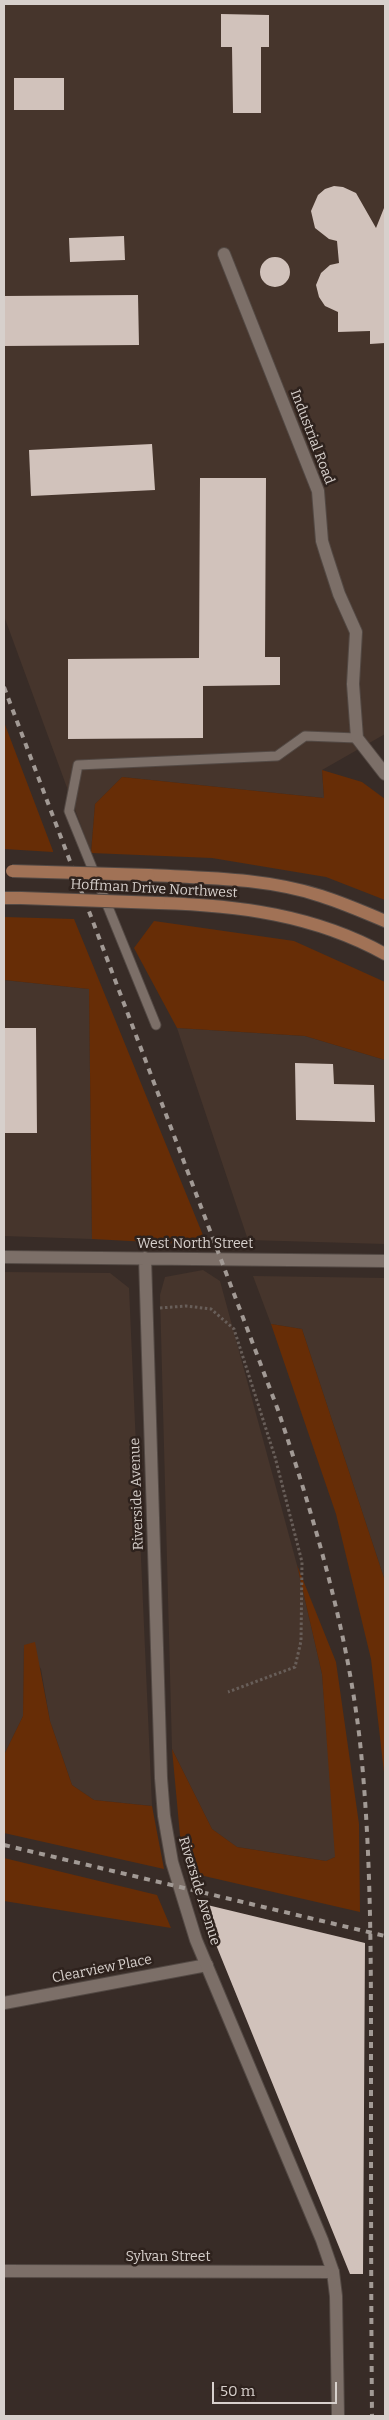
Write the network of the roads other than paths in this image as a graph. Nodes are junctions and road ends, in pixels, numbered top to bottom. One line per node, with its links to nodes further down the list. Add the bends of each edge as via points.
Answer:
1 (224, 254): 2 (street, Industrial Road, via 318,491 322,541 339,594 356,632 353,684)
2 (357, 738): 3 (street); 8 (lane, via 304,736 276,756 78,764 69,812)
3 (385, 774)
4 (8, 871): 6 (main road, Hoffman Drive Northwest, bridge, via 149,875 281,886 319,895)
5 (4, 898): 7 (main road, Hoffman Drive Northwest, bridge, via 234,907 333,931)
6 (385, 920)
7 (385, 954)
8 (156, 1025)
9 (4, 1257): 10 (street, West North Street)
10 (145, 1258): 11 (street, West North Street); 12 (street, Riverside Avenue, via 163,1806 172,1862)
11 (385, 1261)
12 (207, 1965): 13 (street, Clearview Place); 15 (street, Riverside Avenue)
13 (4, 2003)
14 (4, 2271): 15 (street, Sylvan Street)
15 (333, 2272): 16 (street, Riverside Avenue, via 338,2316)
16 (338, 2416)

